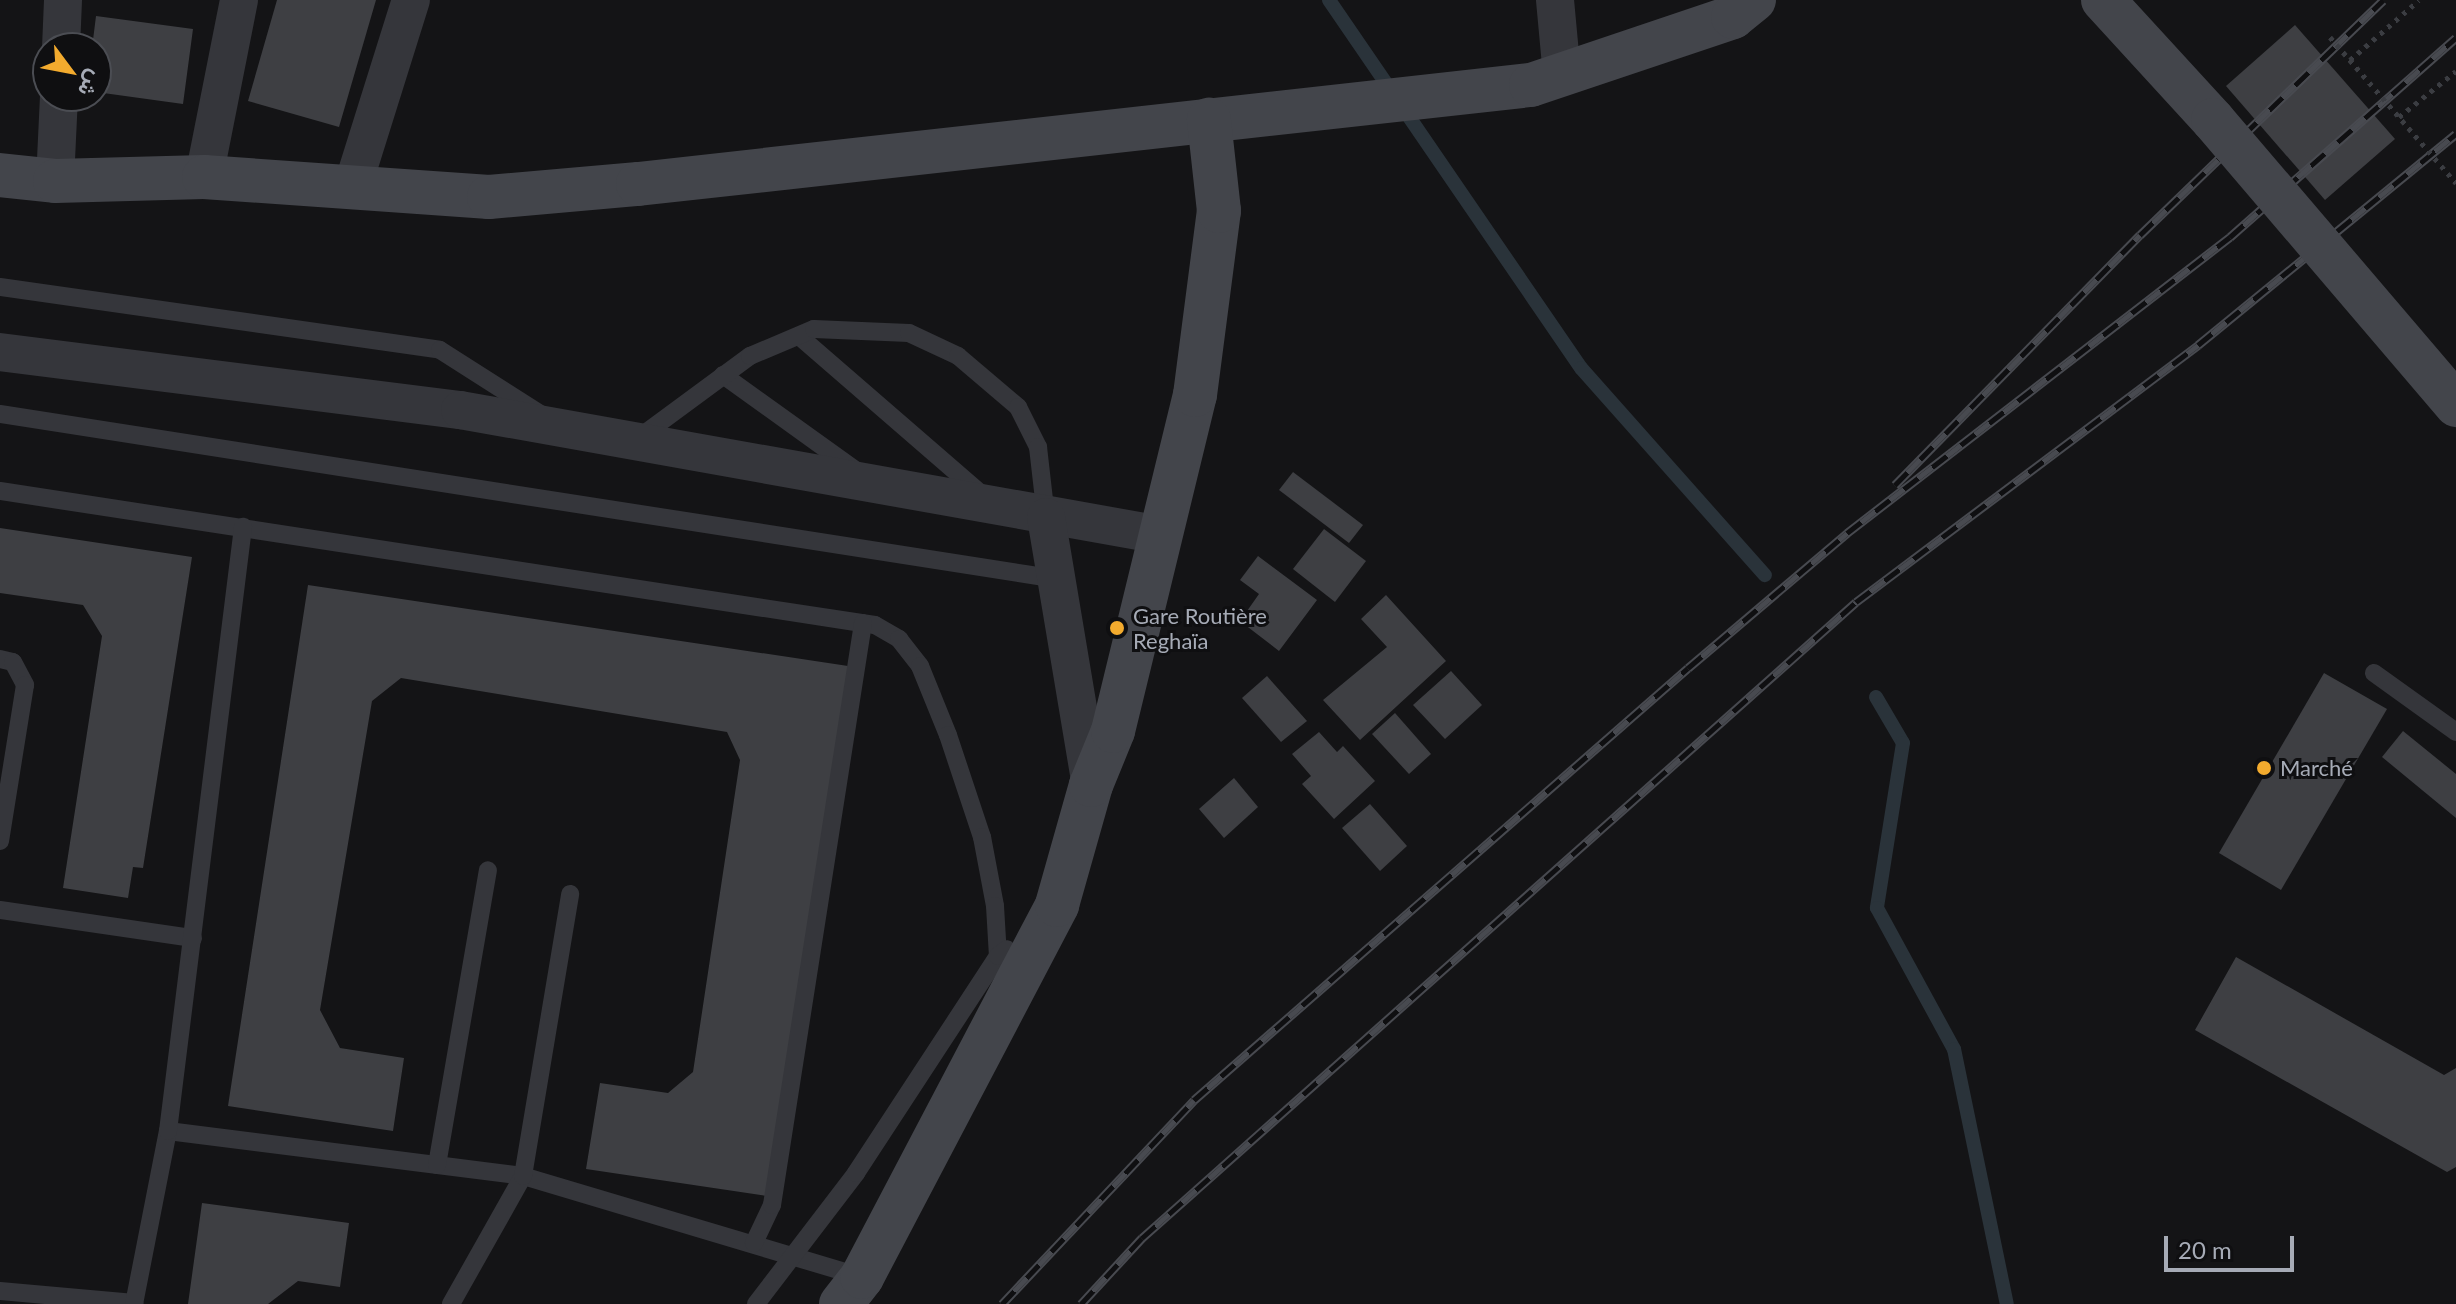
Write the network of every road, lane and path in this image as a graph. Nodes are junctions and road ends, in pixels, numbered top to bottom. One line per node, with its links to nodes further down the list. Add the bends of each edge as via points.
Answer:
1 (63, 0): 8 (street)
2 (239, 0): 17 (street)
3 (411, 0): 20 (street)
4 (1555, 0): 12 (street)
5 (1754, 0): 12 (main road, via 1733,17)
6 (2103, 0): 25 (main road, bridge, via 2213,120)
7 (2419, 0): 10 (path)
8 (62, 32)
9 (2330, 37): 10 (path, bridge)
10 (2350, 60): 14 (path, bridge)
11 (2456, 71): 14 (path)
12 (1547, 80): 15 (main road)
13 (58, 112): 18 (street)
14 (2399, 117): 19 (path, bridge)
15 (1209, 120): 20 (main road, via 489,197); 34 (main road, via 1219,211 1195,395)
16 (0, 175): 18 (main road)
17 (204, 177): 18 (main road); 20 (main road)
18 (55, 181)
19 (2456, 183)
20 (352, 188)
21 (0, 287): 27 (lane, via 440,350)
22 (799, 336): 24 (lane, via 750,356); 31 (lane); 32 (lane, via 814,329 909,333 958,356 1018,407 1038,447)
23 (0, 352): 27 (street, via 277,385)
24 (723, 375): 28 (lane); 29 (lane)
25 (2456, 405)
26 (0, 414): 35 (lane)
27 (565, 429): 28 (street)
28 (634, 442): 29 (street)
29 (878, 486): 31 (street)
30 (0, 491): 33 (lane)
31 (997, 508): 32 (street)
32 (1046, 517): 34 (street); 35 (street)
33 (243, 527): 36 (lane); 47 (lane)
34 (1161, 535): 40 (main road, via 1113,731)
35 (1057, 579): 40 (street)
36 (863, 623): 48 (lane, via 899,639 920,666 948,735 982,837); 52 (lane, via 772,1205)
37 (0, 659): 41 (lane, via 13,662 25,685)
38 (2374, 673): 39 (lane)
39 (2456, 732)
40 (1091, 785): 45 (main road)
41 (3, 804): 42 (lane)
42 (0, 841)
43 (488, 870): 50 (lane)
44 (570, 894): 51 (lane)
45 (1057, 905): 48 (lane); 55 (main road)
46 (0, 910): 47 (lane)
47 (193, 938): 49 (lane)
48 (998, 956): 53 (lane, via 856,1173)
49 (168, 1131): 50 (lane); 56 (lane)
50 (437, 1165): 51 (lane)
51 (523, 1176): 52 (lane); 57 (lane)
52 (754, 1243): 53 (lane)
53 (792, 1254): 55 (lane); 58 (lane)
54 (0, 1291): 56 (lane)
55 (852, 1291)
56 (134, 1304)
57 (451, 1304)
58 (756, 1304)

